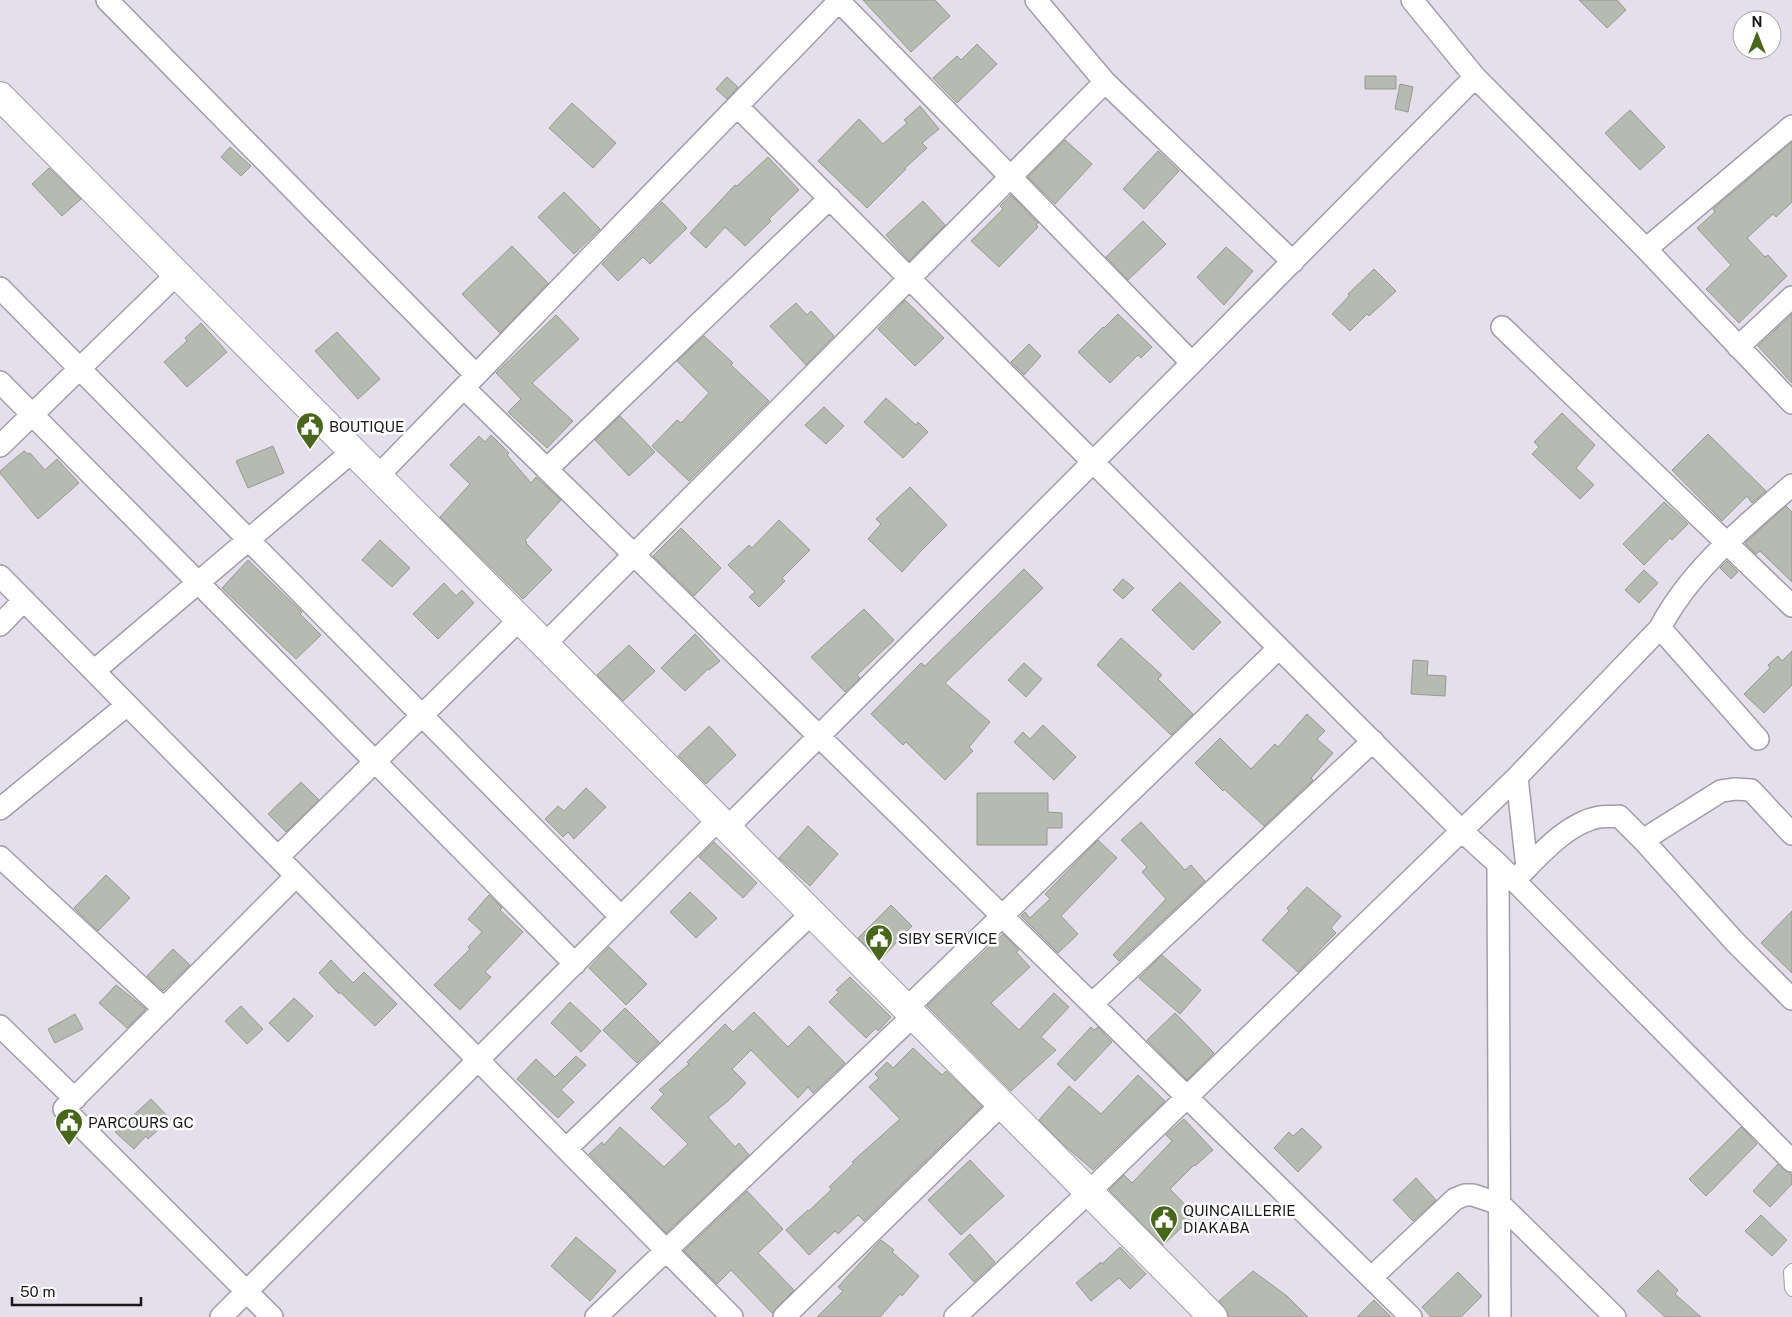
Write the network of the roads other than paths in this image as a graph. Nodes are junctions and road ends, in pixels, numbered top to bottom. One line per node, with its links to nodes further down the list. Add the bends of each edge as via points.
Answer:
1 (107, 0): 22 (street)
2 (839, 0): 8 (street); 10 (street)
3 (1036, 0): 6 (street)
4 (1412, 0): 5 (street)
5 (1475, 77): 12 (street); 13 (street)
6 (1105, 82): 10 (street); 13 (street)
7 (0, 96): 14 (street)
8 (738, 106): 11 (street); 22 (street)
9 (1792, 126): 12 (street)
10 (1010, 177): 15 (street); 20 (street)
11 (830, 198): 15 (street); 29 (street)
12 (1646, 249): 19 (street)
13 (1293, 262): 20 (street)
14 (177, 274): 21 (street); 27 (street)
15 (910, 278): 28 (street); 34 (street)
16 (0, 288): 21 (street)
17 (1792, 297): 19 (street)
18 (1502, 327): 33 (street)
19 (1738, 347): 24 (street)
20 (1192, 363): 28 (street)
21 (80, 369): 25 (street); 32 (street)
22 (470, 381): 29 (street); 30 (street)
23 (0, 382): 25 (street)
24 (1792, 403)
25 (32, 415): 26 (street); 36 (street)
26 (0, 446)
27 (353, 451): 30 (street); 32 (street)
28 (1093, 462): 43 (street); 47 (street)
29 (547, 469): 34 (street)
30 (378, 476): 39 (street)
31 (1792, 485): 33 (street)
32 (249, 540): 36 (street); 46 (street)
33 (1727, 543): 38 (street); 41 (street, via 1686,590)
34 (634, 555): 42 (street); 47 (street)
35 (0, 576): 37 (street)
36 (198, 582): 44 (street); 50 (street)
37 (24, 600): 40 (street); 44 (street)
38 (1792, 606)
39 (520, 619): 42 (street); 46 (street)
40 (0, 625)
41 (1660, 628): 48 (street); 51 (street)
42 (545, 644): 53 (street)
43 (1279, 648): 49 (street); 63 (street)
44 (94, 671): 45 (street)
45 (127, 704): 52 (street); 58 (street)
46 (422, 716): 50 (street); 64 (street)
47 (819, 736): 53 (street); 63 (street)
48 (1758, 739)
49 (1373, 742): 54 (street); 67 (street)
50 (375, 762): 58 (street); 65 (street)
51 (1517, 777): 54 (street); 60 (street)
52 (0, 809)
53 (723, 823): 62 (street); 64 (street)
54 (1462, 831): 59 (street); 72 (street)
55 (1792, 834): 56 (street, via 1750,790 1735,789 1721,791)
56 (1643, 840): 60 (street, via 1619,816 1599,817 1560,836); 66 (street)
57 (0, 857): 68 (street)
58 (278, 857): 61 (street)
59 (1498, 864): 60 (street); 78 (street)
60 (1521, 874): 76 (street)
61 (296, 876): 68 (street); 71 (street)
62 (812, 913): 69 (street); 75 (street)
63 (1002, 916): 67 (street); 69 (street)
64 (621, 917): 65 (street)
65 (575, 964): 71 (street)
66 (1792, 999)
67 (1092, 1004): 72 (street)
68 (164, 1009): 73 (street)
69 (910, 1012): 74 (street); 79 (street)
70 (0, 1026): 73 (street)
71 (478, 1060): 75 (street); 83 (street)
72 (1187, 1097): 77 (street); 81 (street)
73 (75, 1099): 83 (street, via 64,1109)
74 (1002, 1104): 77 (street); 88 (street)
75 (566, 1149): 79 (street)
76 (1792, 1161)
77 (1089, 1192): 89 (street); 90 (street)
78 (1500, 1204): 81 (street, via 1473,1195 1455,1199); 92 (street); 93 (street)
79 (666, 1250): 86 (street); 87 (street)
80 (1792, 1269): 82 (lane, via 1789,1272)
81 (1371, 1278): 91 (street)
82 (1792, 1291)
83 (246, 1292): 84 (street); 85 (street)
84 (221, 1317)
85 (272, 1317)
86 (596, 1317)
87 (732, 1317)
88 (784, 1317)
89 (955, 1317)
90 (1213, 1317)
91 (1411, 1317)
92 (1500, 1317)
93 (1615, 1317)

